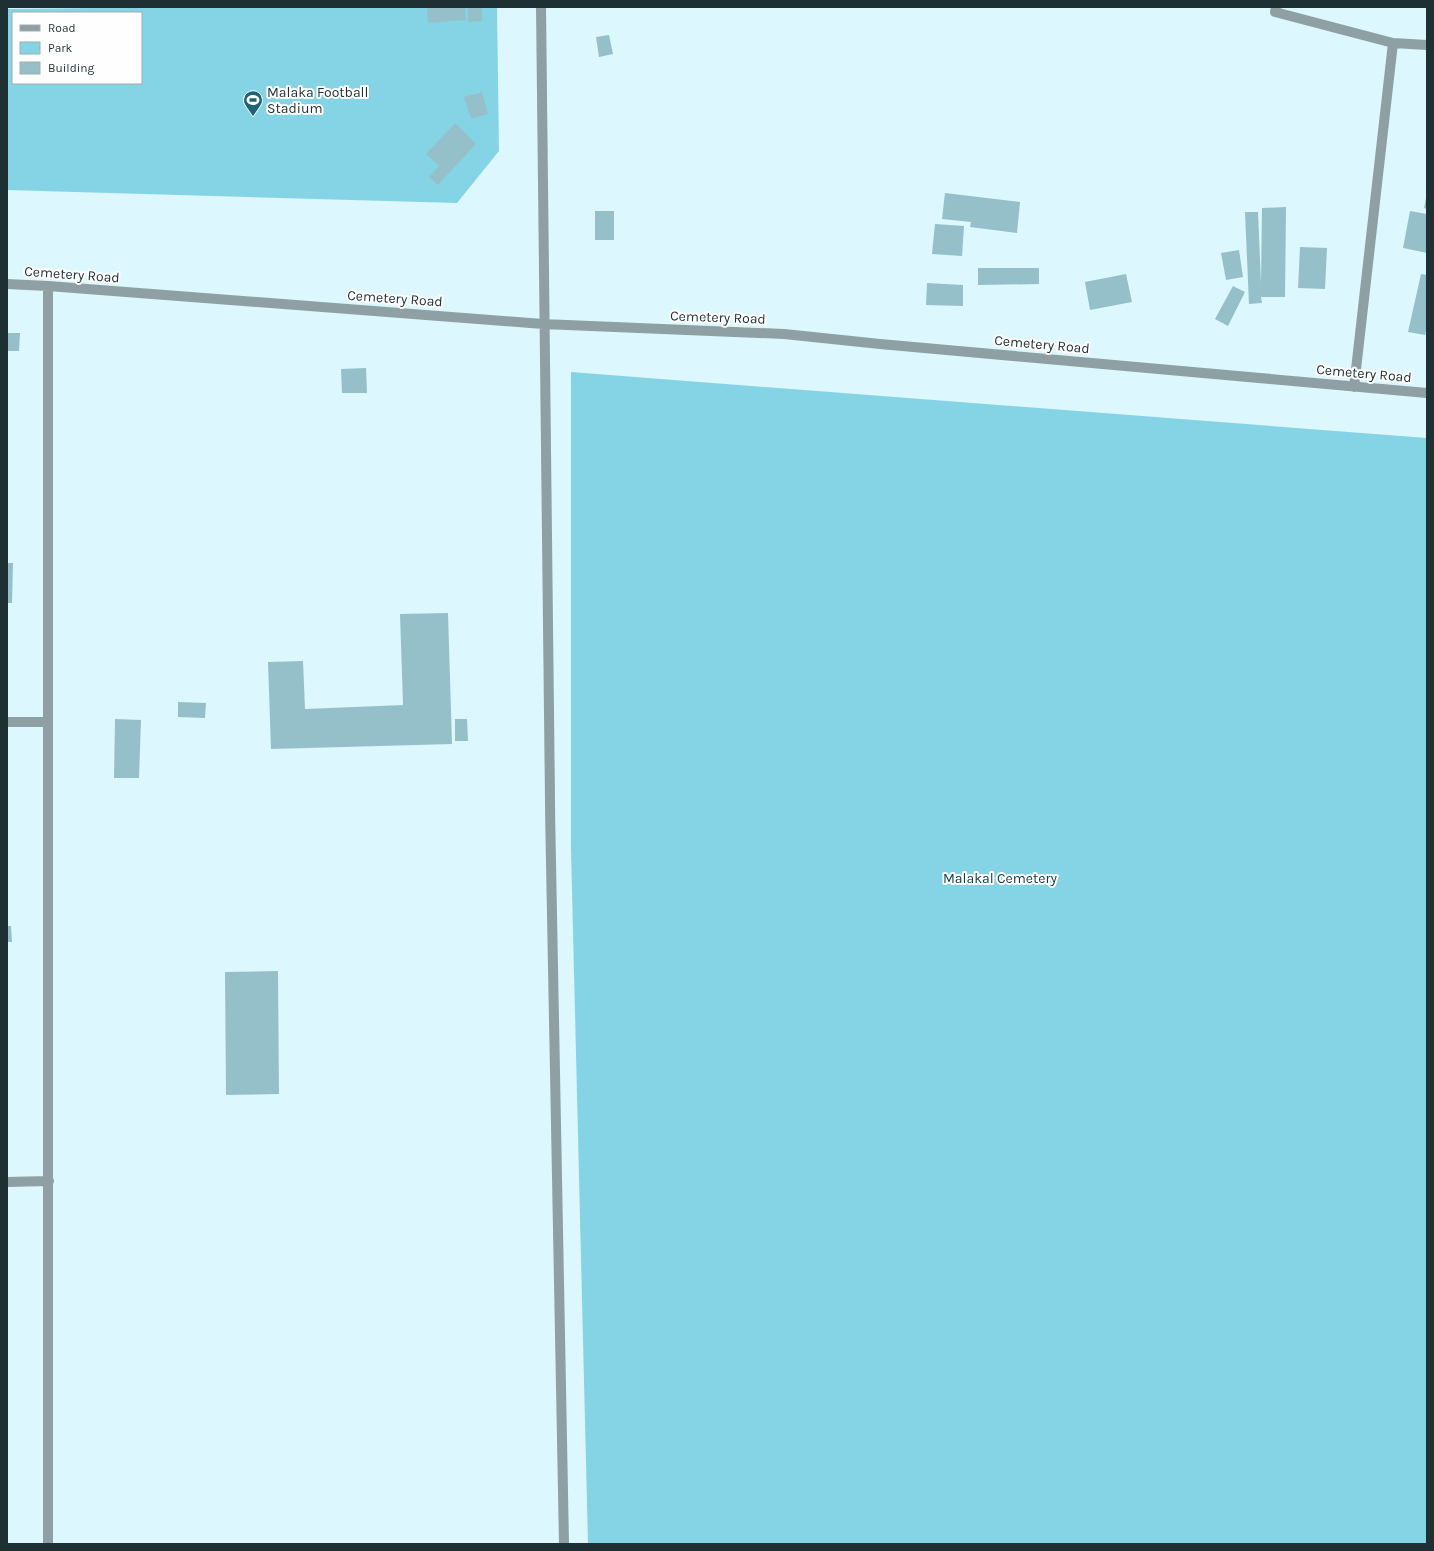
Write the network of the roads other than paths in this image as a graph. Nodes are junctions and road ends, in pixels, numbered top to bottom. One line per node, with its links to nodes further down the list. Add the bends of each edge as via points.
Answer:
1 (541, 7): 7 (street)
2 (1276, 7): 3 (street, via 1276,12)
3 (1393, 43): 4 (street); 8 (street)
4 (1427, 45)
5 (7, 284): 6 (street, Cemetery Road)
6 (48, 286): 7 (street, Cemetery Road); 11 (street)
7 (542, 324): 8 (street, Cemetery Road, via 784,334); 15 (street)
8 (1354, 387): 9 (street, Cemetery Road)
9 (1427, 392)
10 (7, 722): 11 (street)
11 (48, 722): 13 (street)
12 (7, 1182): 13 (street)
13 (49, 1182): 14 (street)
14 (48, 1544)
15 (564, 1544)

